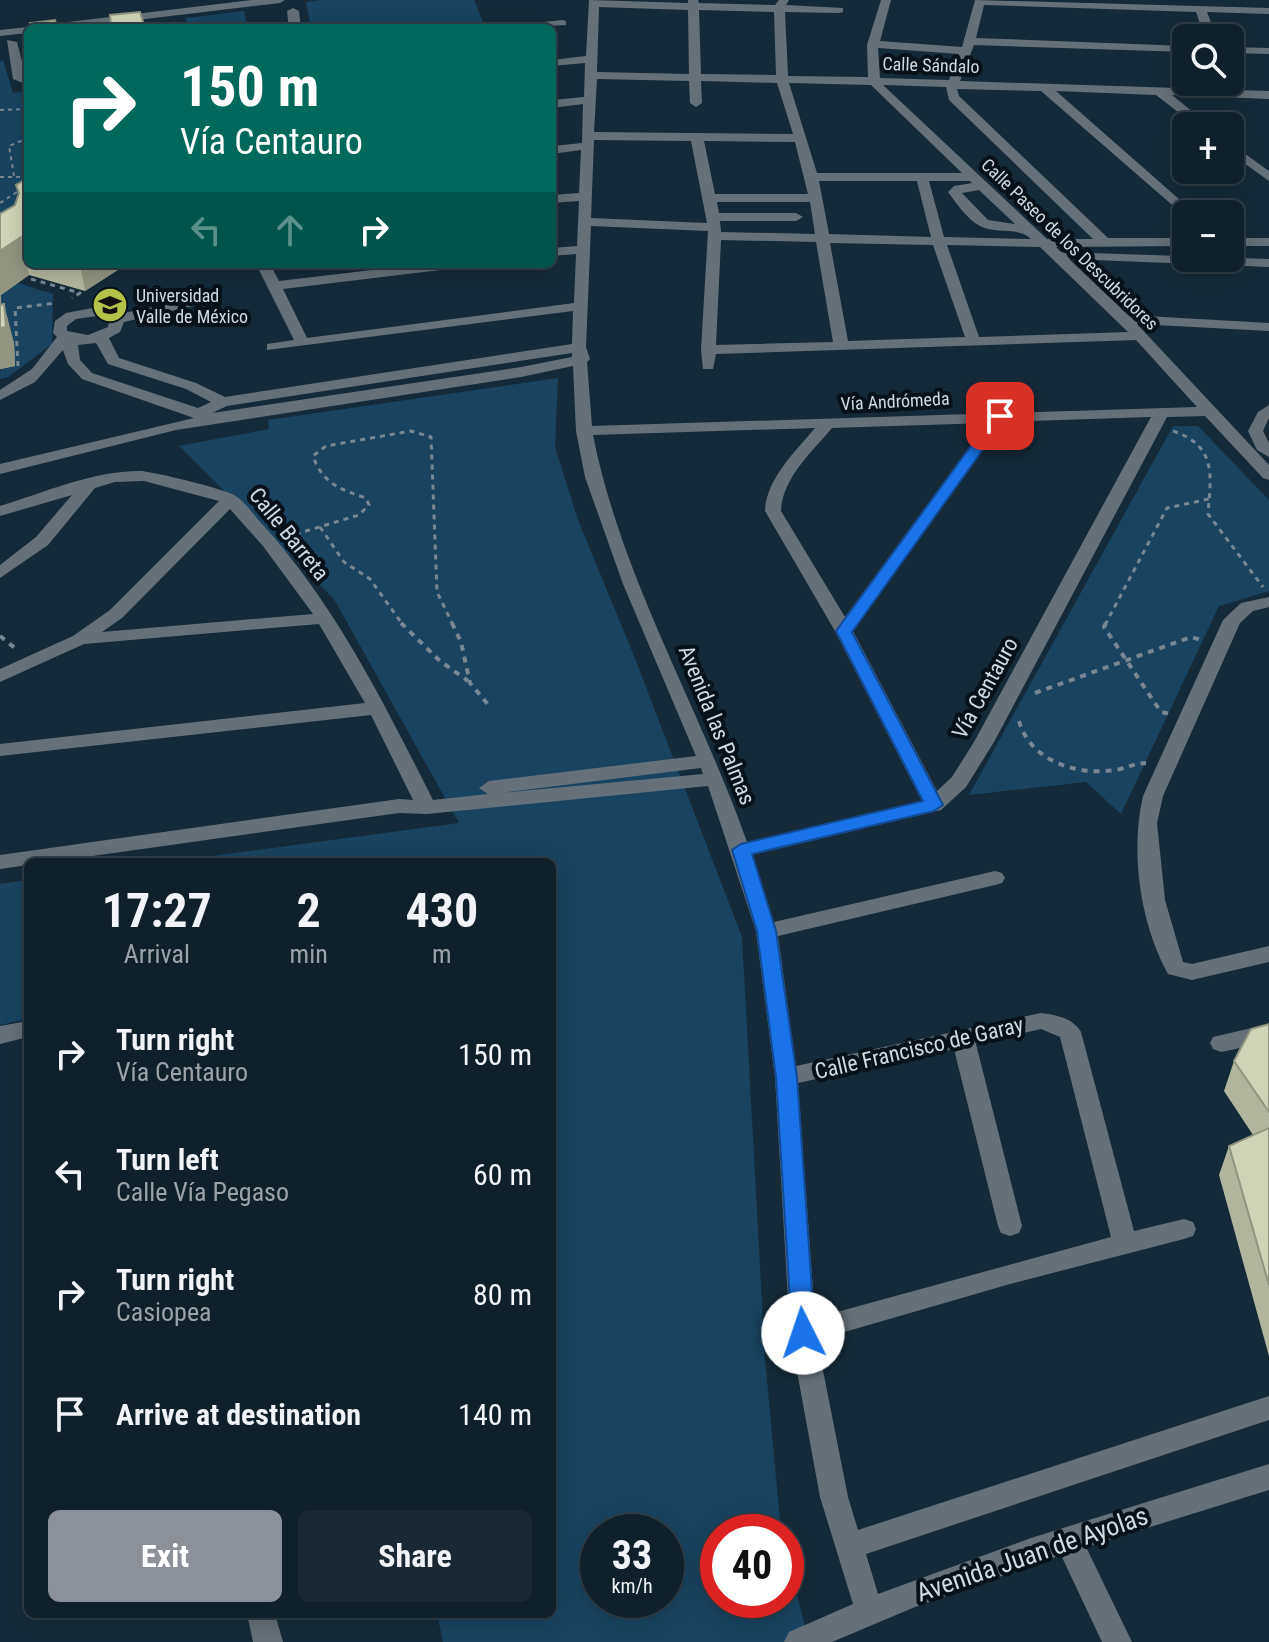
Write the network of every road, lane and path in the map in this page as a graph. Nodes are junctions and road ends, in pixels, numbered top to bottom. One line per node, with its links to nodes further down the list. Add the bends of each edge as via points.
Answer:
1 (201, 0): 10 (street)
2 (280, 0): 10 (street)
3 (886, 0): 23 (street)
4 (980, 1): 8 (street); 24 (street)
5 (594, 2): 6 (street); 29 (street, Avenida las Palmas)
6 (693, 3): 7 (street); 30 (street)
7 (781, 4): 9 (street); 31 (street)
8 (1200, 9): 12 (street); 19 (street)
9 (839, 10)
10 (189, 11): 13 (street)
11 (293, 11): 17 (street)
12 (1269, 11)
13 (151, 15): 15 (street); 16 (street)
14 (562, 23): 18 (street)
15 (76, 24)
16 (153, 24)
17 (295, 24)
18 (553, 24)
19 (1206, 24)
20 (24, 30): 21 (street)
21 (0, 33)
22 (11, 42): 32 (street, via 19,79)
23 (874, 44): 24 (street); 33 (street)
24 (969, 46): 25 (street); 34 (street)
25 (1172, 49)
26 (1244, 50): 27 (street)
27 (1269, 51)
28 (556, 63): 29 (street, Calle Sándalo)
29 (591, 67): 30 (street, Calle Sándalo); 38 (street, Avenida las Palmas)
30 (695, 77): 31 (street, Calle Sándalo); 39 (street)
31 (782, 79): 33 (street, Calle Sándalo); 45 (street)
32 (24, 80)
33 (873, 81): 34 (street, Calle Sándalo); 56 (street, Calle Paseo de los Descubridores)
34 (953, 84): 35 (street, Calle Sándalo); 72 (street, via 953,97 965,111)
35 (1045, 88): 36 (street, Calle Sándalo); 62 (street)
36 (1160, 92): 37 (street, Calle Sándalo); 43 (street)
37 (1269, 95)
38 (589, 100): 40 (street); 47 (street, Avenida las Palmas)
39 (696, 103)
40 (556, 104)
41 (24, 109): 42 (path)
42 (0, 110)
43 (1186, 112)
44 (697, 137): 45 (street); 47 (street); 59 (street)
45 (801, 138): 53 (street)
46 (24, 140): 50 (path, via 9,146)
47 (588, 141): 48 (street); 58 (street, Avenida las Palmas)
48 (556, 149)
49 (1244, 158): 55 (street)
50 (14, 176): 51 (path); 52 (path)
51 (0, 177)
52 (24, 177)
53 (812, 177): 54 (street); 60 (street)
54 (922, 177): 56 (street); 71 (street)
55 (1269, 177)
56 (976, 182): 64 (street, Calle Paseo de los Descubridores); 65 (street, via 955,192)
57 (24, 188): 63 (path)
58 (585, 196): 61 (street); 67 (street, Avenida las Palmas)
59 (709, 198): 60 (street); 68 (street)
60 (816, 198): 70 (street)
61 (556, 199)
62 (1173, 200)
63 (0, 203)
64 (1003, 207): 65 (street); 69 (street, Calle Paseo de los Descubridores)
65 (970, 211): 69 (street, via 987,227)
66 (796, 217): 68 (street)
67 (585, 222): 68 (street); 77 (street, Avenida las Palmas)
68 (714, 227): 70 (street); 97 (street, via 708,358 824,354)
69 (1025, 228): 76 (street, Calle Paseo de los Descubridores)
70 (824, 237): 71 (street); 97 (street)
71 (939, 242): 76 (street); 96 (street)
72 (1104, 242): 73 (street); 76 (street)
73 (1172, 242)
74 (1244, 242): 75 (street)
75 (1269, 242)
76 (1041, 243): 79 (street, Calle Paseo de los Descubridores)
77 (584, 249): 78 (street); 86 (street, Avenida las Palmas)
78 (556, 252)
79 (1054, 255): 80 (street); 89 (street, Calle Paseo de los Descubridores)
80 (1269, 263)
81 (265, 268): 84 (street)
82 (424, 268): 84 (street)
83 (31, 279): 87 (path, via 80,293 65,303 15,308)
84 (275, 286): 95 (street)
85 (196, 301): 88 (street)
86 (582, 306): 95 (street); 99 (street, Avenida las Palmas)
87 (15, 319): 90 (path); 100 (path)
88 (117, 319): 93 (street, via 115,329); 94 (street, via 98,311 71,316 59,329)
89 (1124, 319): 91 (street); 92 (street, Calle Paseo de los Descubridores)
90 (3, 321)
91 (1269, 327)
92 (1139, 336): 96 (street, via 1038,348); 104 (street, Calle Paseo de los Descubridores)
93 (101, 337): 94 (street); 103 (street, via 113,361)
94 (69, 338): 100 (street); 106 (street, via 70,355 87,376)
95 (302, 342): 98 (street)
96 (974, 343): 97 (street, via 931,352)
97 (841, 346)
98 (272, 347)
99 (581, 353): 102 (street, via 490,377); 110 (street, Avenida las Palmas)
100 (20, 388): 101 (street)
101 (0, 395)
102 (285, 400): 103 (street); 106 (street)
103 (223, 402): 106 (street)
104 (1207, 411): 108 (street, Vía Andrómeda); 113 (street, Calle Paseo de los Descubridores)
105 (1263, 415): 111 (street, via 1255,436)
106 (206, 416): 112 (street)
107 (1000, 416): 108 (street, Vía Andrómeda); 109 (street, Vía Andrómeda); 124 (street)
108 (1158, 419): 116 (path, via 1197,441 1212,465); 130 (street, Vía Centauro)
109 (827, 424): 110 (street, Vía Andrómeda); 124 (street, via 779,485 772,505)
110 (584, 431): 137 (street, Avenida las Palmas, via 593,477 632,584)
111 (1269, 452)
112 (0, 469)
113 (1269, 475)
114 (92, 481): 115 (street, Calle Barreta, via 144,476); 117 (street, Calle Barreta); 120 (street, via 42,541)
115 (230, 499): 119 (street, Calle Barreta); 125 (street, via 151,582)
116 (1209, 499): 121 (path, via 1208,514); 127 (path, via 1167,508 1104,627)
117 (0, 511)
118 (320, 527): 119 (path); 129 (path, via 344,562 370,579 395,618); 129 (path, via 359,515 369,505 366,498 329,486 315,463 318,451 411,431 431,437 437,592 461,642)
119 (269, 542): 123 (street, Calle Barreta)
120 (0, 573)
121 (1269, 596)
122 (1269, 602): 126 (street, via 1236,614)
123 (325, 618): 125 (street); 131 (street, Calle Barreta)
124 (844, 631): 139 (street)
125 (79, 640): 128 (street)
126 (1220, 646): 127 (path, via 1191,637); 134 (street)
127 (1127, 660): 130 (path, via 1035,693); 134 (path, via 1161,712)
128 (0, 676)
129 (470, 683): 132 (path)
130 (1013, 688): 133 (street, Vía Centauro)
131 (377, 708): 135 (street); 138 (street, Calle Barreta)
132 (491, 708)
133 (999, 714): 136 (path, via 1019,720 1029,747 1063,765 1102,771 1141,761); 139 (street, Vía Centauro, via 959,782)
134 (1188, 719): 136 (street)
135 (0, 750)
136 (1165, 769): 146 (street, via 1146,827 1167,953 1176,968 1192,972)
137 (711, 770): 138 (street); 140 (street, Avenida las Palmas)
138 (424, 801): 141 (street)
139 (934, 805): 140 (street)
140 (741, 850): 145 (street, Avenida las Palmas)
141 (28, 858)
142 (24, 859): 143 (street)
143 (0, 862)
144 (995, 878): 145 (street)
145 (767, 931): 152 (street, Avenida las Palmas)
146 (1269, 954)
147 (24, 1030): 149 (street)
148 (1269, 1033): 151 (street)
149 (0, 1035)
150 (963, 1038): 152 (street, Calle Francisco de Garay); 153 (street); 155 (street, Calle Francisco de Garay, via 1041,1021 1070,1032)
151 (1221, 1043)
152 (786, 1077): 156 (street, Avenida las Palmas)
153 (1010, 1226)
154 (1184, 1229): 155 (street)
155 (1125, 1244): 156 (street)
156 (803, 1333): 160 (street, Avenida las Palmas, via 825,1458)
157 (1269, 1408): 160 (street)
158 (1269, 1477): 159 (street, Avenida Juan de Ayolas)
159 (1068, 1540): 161 (street, Avenida Juan de Ayolas); 165 (street)
160 (848, 1547): 161 (street, Avenida las Palmas)
161 (869, 1610): 163 (street, Avenida Juan de Ayolas)
162 (262, 1618): 164 (street)
163 (815, 1639)
164 (268, 1642)
165 (1117, 1642)

